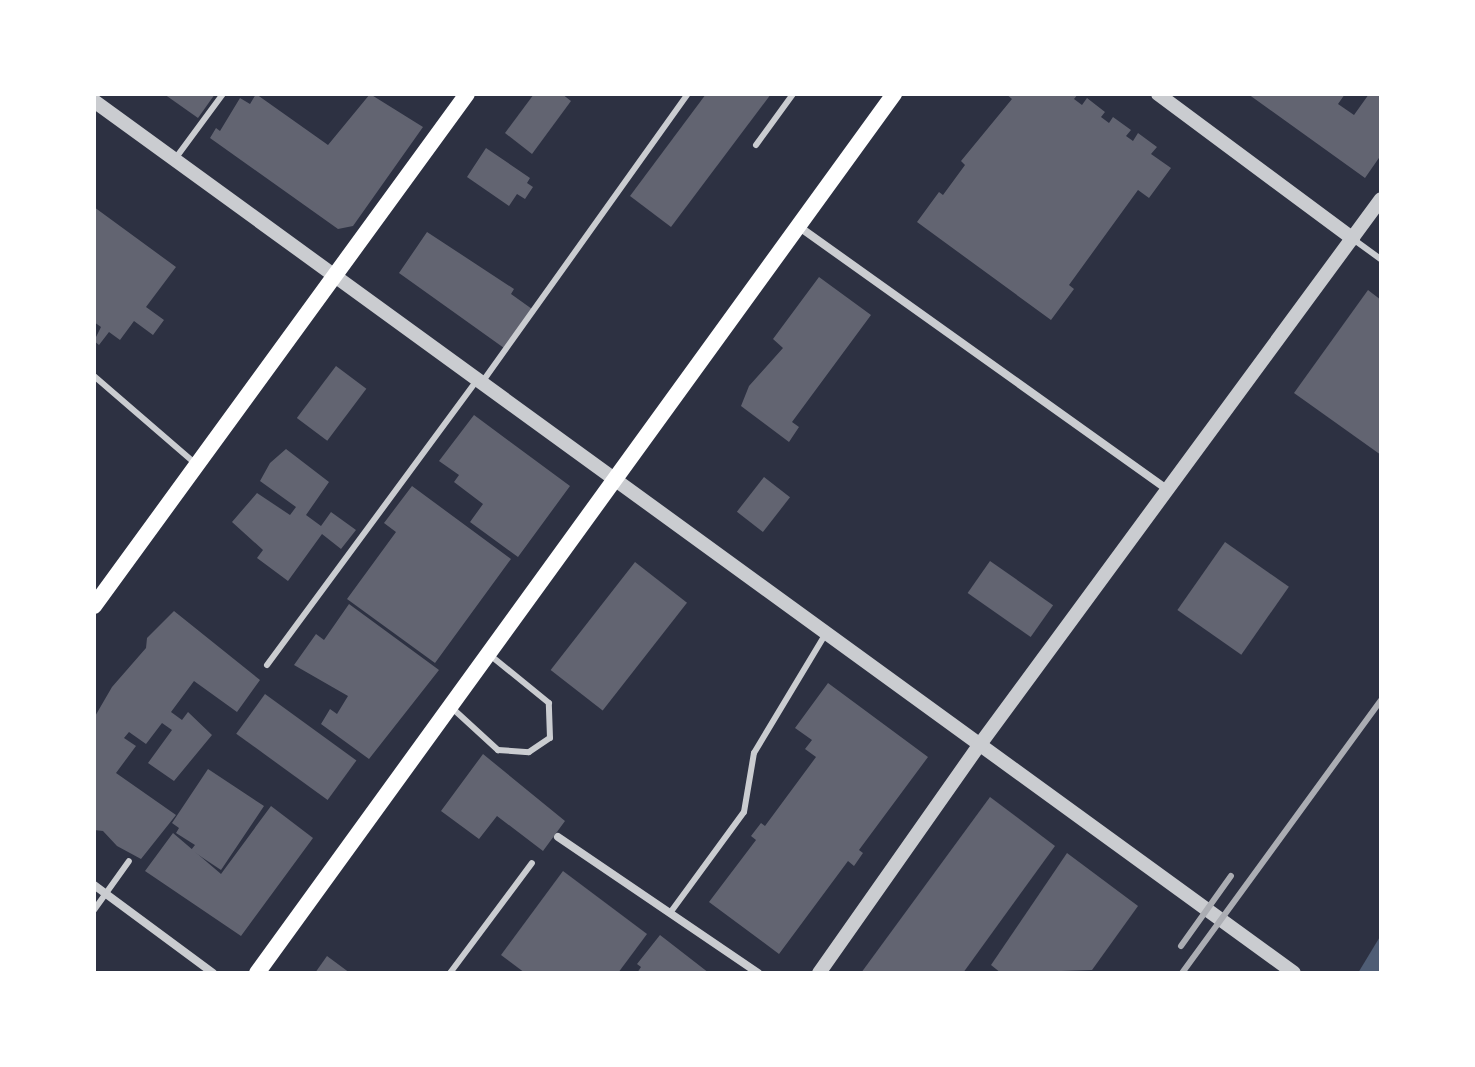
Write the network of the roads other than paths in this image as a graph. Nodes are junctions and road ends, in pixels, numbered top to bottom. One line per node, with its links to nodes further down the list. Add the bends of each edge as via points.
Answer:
1 (223, 94): 9 (lane)
2 (467, 94): 14 (main road)
3 (688, 94): 16 (lane)
4 (793, 94): 8 (lane)
5 (894, 94): 11 (main road)
6 (1158, 94): 12 (street)
7 (94, 101): 9 (street)
8 (756, 145)
9 (175, 159): 14 (street)
10 (1381, 199): 12 (street)
11 (798, 226): 18 (main road); 19 (street)
12 (1353, 239): 13 (lane); 19 (street)
13 (1381, 259)
14 (333, 276): 16 (street); 17 (main road)
15 (94, 376): 17 (lane)
16 (479, 382): 18 (street); 23 (lane)
17 (196, 464): 20 (main road)
18 (616, 481): 21 (street); 22 (main road)
19 (1170, 491): 25 (street)
20 (94, 606)
21 (825, 635): 25 (street); 32 (lane, via 754,753 744,812)
22 (490, 655): 24 (main road); 24 (lane, via 549,703 550,738 529,752 498,750)
23 (267, 665)
24 (451, 707): 35 (main road)
25 (978, 747): 33 (street); 38 (street)
26 (558, 837): 32 (street)
27 (129, 861): 30 (lane)
28 (532, 863): 36 (lane)
29 (94, 885): 30 (street)
30 (106, 894): 31 (lane); 34 (street)
31 (94, 910)
32 (670, 913): 37 (street)
33 (1291, 972)
34 (213, 973)
35 (257, 973)
36 (450, 973)
37 (758, 973)
38 (819, 973)

